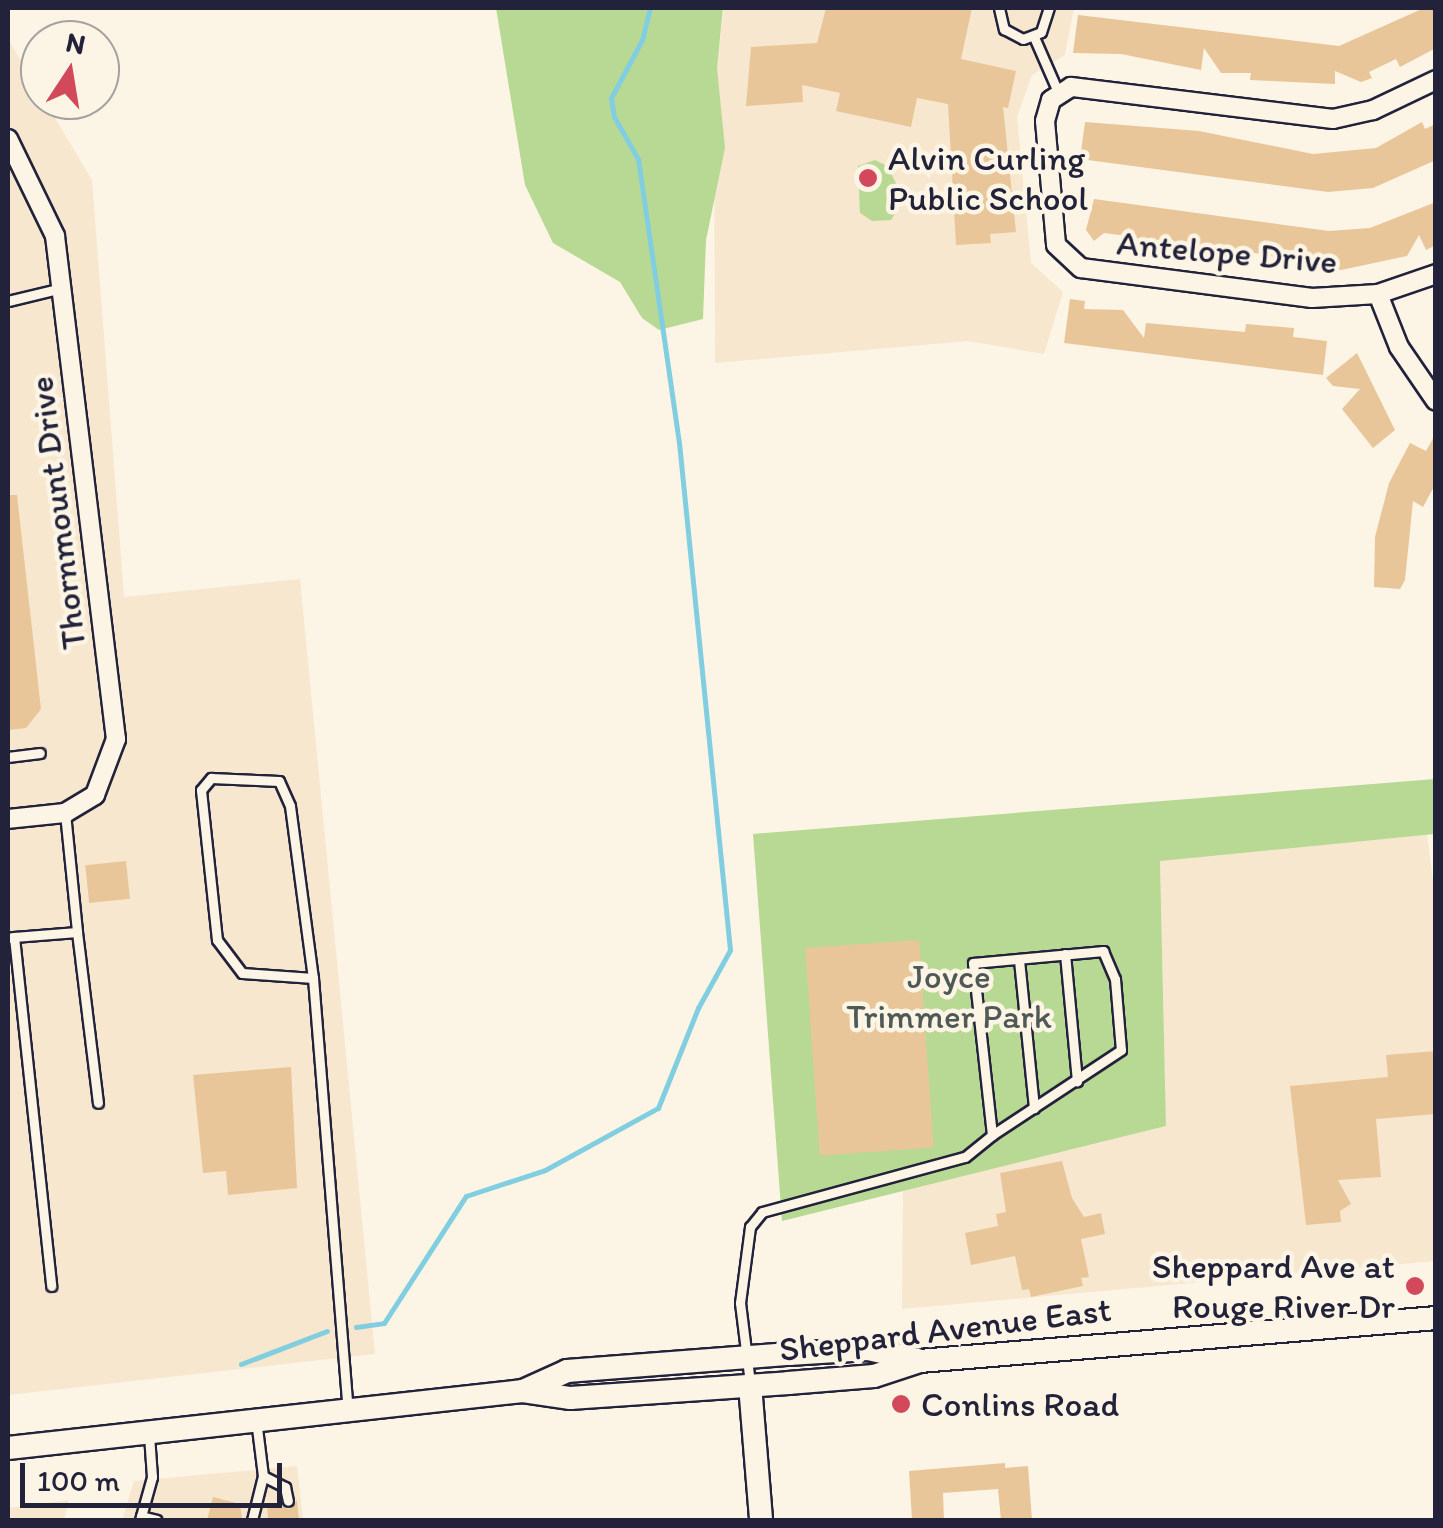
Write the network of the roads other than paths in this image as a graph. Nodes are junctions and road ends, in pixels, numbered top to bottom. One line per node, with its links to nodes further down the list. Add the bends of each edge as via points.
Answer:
1 (999, 8): 3 (lane, via 1004,29)
2 (1049, 8): 3 (lane, via 1047,24)
3 (1034, 36): 5 (lane)
4 (1436, 80): 5 (street, via 1372,110 1333,119 1087,87)
5 (1058, 92): 9 (street, Antelope Drive, via 1045,121 1056,245 1070,262 1112,274 1312,298)
6 (8, 140): 8 (street, Thornmount Drive, via 55,236)
7 (1436, 274): 9 (street, Antelope Drive)
8 (65, 288): 10 (lane); 14 (street, Thornmount Drive, via 116,739 95,796)
9 (1378, 294): 11 (street, via 1399,347)
10 (8, 300)
11 (1436, 401)
12 (40, 753): 13 (lane)
13 (8, 757)
14 (65, 813): 15 (street); 16 (lane)
15 (8, 819)
16 (77, 932): 17 (lane); 22 (lane)
17 (11, 938): 25 (lane)
18 (1065, 954): 19 (lane); 21 (lane); 21 (lane, via 1103,951 1115,979 1121,1050)
19 (1019, 960): 23 (lane); 24 (lane, via 973,963)
20 (314, 978): 20 (lane, via 300,856 279,781 211,778 201,790 217,940 242,973); 31 (lane)
21 (1077, 1081): 23 (lane)
22 (98, 1103)
23 (1034, 1108): 24 (lane)
24 (992, 1136): 27 (lane, via 949,1166 762,1212 744,1253)
25 (51, 1286)
26 (1436, 1318): 28 (main road, Sheppard Avenue East)
27 (744, 1358): 28 (main road, Sheppard Avenue East, via 868,1349); 29 (lane); 30 (main road, Sheppard Avenue East, via 567,1371)
28 (920, 1361): 29 (main road, Sheppard Avenue East, via 874,1376)
29 (750, 1386): 30 (main road, Sheppard Avenue East, via 570,1398); 40 (main road)
30 (522, 1391): 31 (main road, Sheppard Avenue East)
31 (348, 1409): 32 (main road, Sheppard Avenue East)
32 (256, 1420): 33 (main road, Sheppard Avenue East); 35 (lane)
33 (148, 1431): 34 (main road, Sheppard Avenue East); 37 (lane, via 152,1476)
34 (8, 1448)
35 (263, 1476): 36 (lane, via 286,1487); 39 (lane)
36 (288, 1501)
37 (140, 1519): 38 (lane)
38 (157, 1520)
39 (252, 1520)
40 (761, 1520)

